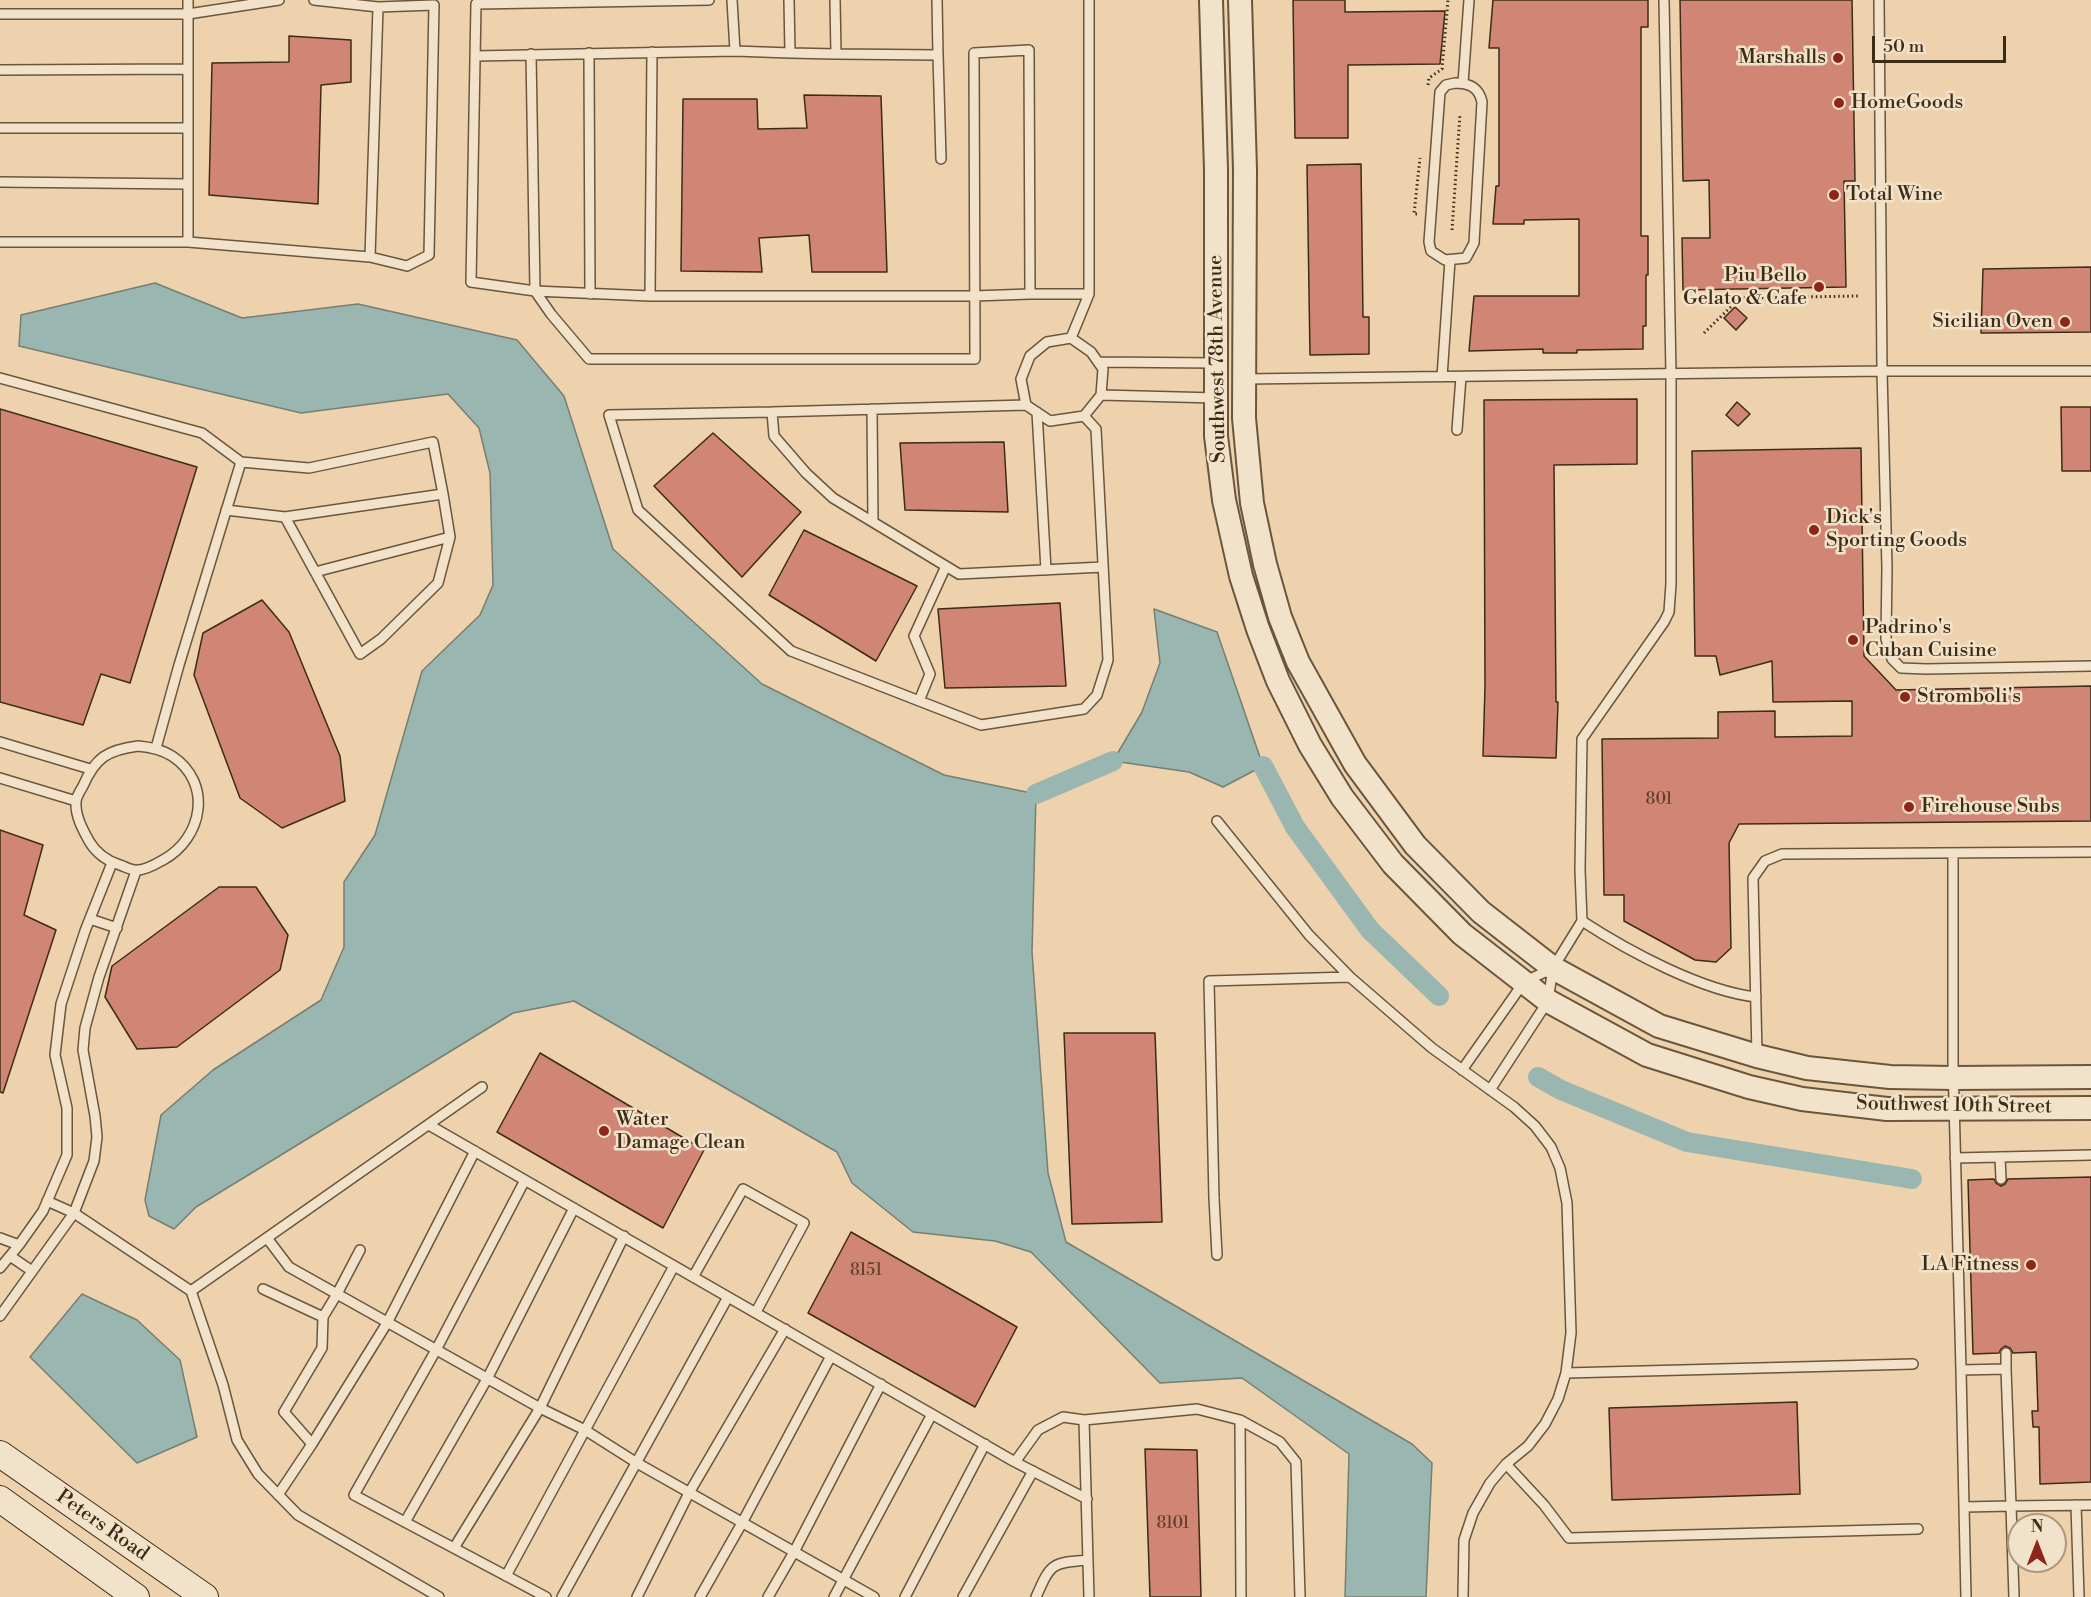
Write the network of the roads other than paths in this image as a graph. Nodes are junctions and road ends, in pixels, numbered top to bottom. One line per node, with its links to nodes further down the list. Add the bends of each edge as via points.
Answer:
1 (188, 0): 17 (lane)
2 (279, 0): 17 (lane)
3 (314, 0): 15 (lane)
4 (709, 0): 25 (lane, via 476,3)
5 (732, 0): 18 (lane)
6 (789, 0): 21 (lane)
7 (835, 0): 23 (lane)
8 (937, 0): 24 (lane)
9 (1089, 0): 41 (lane)
10 (1211, 0): 44 (street, Southwest 78th Avenue)
11 (1240, 0): 54 (street, Southwest 78th Avenue)
12 (1469, 0): 28 (lane)
13 (1664, 0): 50 (lane)
14 (1879, 0): 48 (lane)
15 (378, 7): 36 (lane); 36 (lane, via 434,5 429,255 407,266)
16 (0, 14): 17 (lane)
17 (188, 14): 26 (lane)
18 (735, 51): 19 (lane); 21 (lane)
19 (652, 52): 20 (lane); 42 (lane)
20 (589, 53): 22 (lane); 39 (lane)
21 (790, 53): 23 (lane)
22 (531, 54): 25 (lane); 38 (lane)
23 (836, 54): 24 (lane)
24 (938, 55): 31 (lane)
25 (475, 56): 38 (lane, via 471,282)
26 (188, 69): 27 (lane); 30 (lane)
27 (0, 70)
28 (1463, 83): 37 (lane, via 1480,93 1482,102 1474,243 1466,258); 37 (lane, via 1446,85 1440,92 1430,224 1431,251)
29 (0, 128): 30 (lane)
30 (188, 128): 33 (lane)
31 (940, 159)
32 (0, 182): 33 (lane)
33 (188, 184): 35 (lane)
34 (0, 242): 35 (lane)
35 (188, 242): 36 (lane)
36 (370, 257)
37 (1450, 260): 52 (lane)
38 (535, 291): 39 (lane); 43 (lane, via 589,359 975,359)
39 (590, 294): 42 (lane)
40 (1030, 294): 41 (lane); 43 (lane); 43 (lane, via 1029,50 974,53)
41 (1089, 294): 45 (lane)
42 (650, 296): 43 (lane)
43 (974, 296)
44 (1216, 327): 47 (street, Southwest 78th Avenue); 54 (street)
45 (1071, 338): 46 (lane); 57 (lane, via 1047,342 1030,356 1021,379)
46 (1098, 362): 47 (lane); 55 (lane, via 1103,369)
47 (1216, 363): 56 (street, Southwest 78th Avenue); 62 (street)
48 (1882, 370): 49 (lane); 50 (lane); 74 (lane, via 1886,639 1892,659 1901,668 1926,669)
49 (2091, 371)
50 (1671, 374): 51 (lane); 87 (lane, via 1669,612 1582,739)
51 (1461, 376): 52 (lane); 63 (lane)
52 (1442, 377): 54 (lane)
53 (0, 378): 64 (lane, via 202,433)
54 (1245, 380): 62 (street, Southwest 78th Avenue)
55 (1101, 395): 56 (lane); 61 (lane)
56 (1216, 398): 91 (street, Southwest 78th Avenue, via 1224,500 1241,576 1278,681 1310,745 1342,797 1393,864 1461,934)
57 (1026, 405): 58 (lane); 60 (lane)
58 (872, 409): 59 (lane); 68 (lane)
59 (772, 412): 68 (lane, via 774,436 806,473 833,498); 75 (lane, via 609,415 638,510 791,651)
60 (1037, 412): 61 (lane, via 1050,421); 72 (lane)
61 (1084, 416): 71 (lane, via 1096,429)
62 (1244, 418): 89 (street, Southwest 78th Avenue, via 1252,503 1280,617 1298,662 1355,764 1415,845 1481,912)
63 (1457, 430)
64 (241, 462): 65 (lane, via 309,468 433,442); 66 (lane)
65 (443, 494): 67 (lane); 69 (lane)
66 (226, 510): 67 (lane); 77 (lane)
67 (285, 517): 73 (lane)
68 (873, 522): 70 (lane)
69 (450, 537): 73 (lane); 73 (lane, via 438,583 381,639 360,654)
70 (946, 566): 72 (lane, via 958,574); 75 (lane, via 914,636 930,674)
71 (1103, 567): 72 (lane); 75 (lane, via 1108,660 1097,695 1084,709 981,724)
72 (1046, 570)
73 (315, 572)
74 (2091, 666)
75 (919, 701)
76 (0, 742): 78 (lane)
77 (156, 748): 78 (lane, via 120,748); 85 (lane, via 186,769 195,785 199,803 197,822 176,853)
78 (90, 769): 80 (lane)
79 (0, 778): 80 (lane)
80 (76, 801): 84 (lane, via 90,842)
81 (1217, 821): 90 (lane, via 1309,935)
82 (2091, 852): 83 (lane)
83 (1953, 854): 92 (lane, via 1782,854 1765,861 1753,878); 97 (lane)
84 (112, 862): 85 (lane); 86 (lane)
85 (136, 871): 88 (lane)
86 (90, 919): 88 (lane); 109 (lane, via 61,1004 55,1055 67,1108 68,1155)
87 (1582, 921): 89 (lane); 92 (lane, via 1685,977 1740,996)
88 (117, 928): 111 (lane, via 85,1028 83,1050 96,1137 94,1161)
89 (1552, 968): 91 (lane); 93 (lane); 94 (street, Southwest 10th Street, via 1659,1026)
90 (1350, 977): 95 (lane); 117 (lane, via 1209,981)
91 (1524, 982): 93 (street, Southwest 78th Avenue); 95 (lane)
92 (1756, 997): 94 (lane)
93 (1548, 1001): 99 (lane); 101 (street, Southwest 10th Street, via 1647,1055 1749,1087 1802,1099 1876,1107)
94 (1757, 1056): 97 (street, Southwest 10th Street, via 1807,1068 1890,1077)
95 (1462, 1070): 99 (lane)
96 (2091, 1077): 97 (street, Southwest 10th Street)
97 (1954, 1078): 101 (lane)
98 (482, 1087): 102 (lane)
99 (1490, 1090): 138 (lane, via 1535,1126 1560,1168 1567,1203 1571,1333)
100 (2091, 1108): 101 (street, Southwest 10th Street)
101 (1954, 1109): 106 (lane)
102 (429, 1125): 103 (lane); 114 (lane)
103 (475, 1151): 108 (lane); 130 (lane)
104 (2091, 1155): 105 (lane)
105 (2000, 1157): 106 (lane); 107 (lane)
106 (1955, 1158): 137 (lane)
107 (2001, 1179)
108 (525, 1180): 110 (lane); 132 (lane)
109 (47, 1201): 111 (lane); 115 (lane)
110 (574, 1208): 112 (lane); 139 (lane)
111 (74, 1213): 121 (lane); 124 (lane)
112 (624, 1236): 119 (lane); 141 (lane)
113 (0, 1238): 115 (lane)
114 (267, 1238): 124 (lane); 125 (lane, via 289,1267)
115 (19, 1245): 118 (lane)
116 (360, 1250): 125 (lane)
117 (1217, 1255)
118 (10, 1256): 120 (lane); 121 (lane)
119 (674, 1266): 122 (lane); 145 (lane)
120 (0, 1268)
121 (32, 1271): 128 (lane)
122 (693, 1277): 126 (lane); 127 (lane, via 743,1189 804,1223)
123 (263, 1289): 129 (lane)
124 (191, 1291): 154 (lane, via 237,1440 258,1474)
125 (337, 1294): 129 (lane); 130 (lane)
126 (728, 1296): 127 (lane); 150 (lane)
127 (756, 1312): 131 (lane)
128 (0, 1316)
129 (323, 1317): 146 (lane, via 322,1348 284,1412)
130 (387, 1323): 132 (lane); 146 (lane)
131 (785, 1329): 134 (lane); 153 (lane)
132 (436, 1350): 139 (lane); 161 (lane, via 354,1495)
133 (2006, 1353): 136 (lane)
134 (831, 1356): 140 (lane); 162 (lane)
135 (1913, 1364): 138 (lane)
136 (2006, 1369): 137 (lane); 159 (lane)
137 (1961, 1370): 160 (lane)
138 (1566, 1373): 151 (lane, via 1545,1424 1528,1446)
139 (487, 1379): 141 (lane); 161 (lane)
140 (881, 1384): 142 (lane); 165 (lane)
141 (540, 1408): 145 (lane); 164 (lane)
142 (932, 1414): 147 (lane); 168 (lane)
143 (1084, 1420): 144 (lane, via 1197,1409); 149 (lane, via 1063,1417 1038,1430); 156 (lane)
144 (1240, 1420): 183 (lane); 184 (lane, via 1280,1442 1296,1462)
145 (585, 1430): 150 (lane); 167 (lane)
146 (312, 1444): 154 (lane)
147 (985, 1444): 149 (lane); 179 (lane)
148 (0, 1454): 170 (main road, Peters Road)
149 (1016, 1462): 152 (lane)
150 (637, 1463): 153 (lane); 173 (lane)
151 (1506, 1464): 163 (lane, via 1569,1538); 185 (lane, via 1473,1513 1464,1540)
152 (1033, 1471): 156 (lane); 180 (lane)
153 (689, 1493): 162 (lane); 174 (lane)
154 (278, 1495): 171 (lane, via 298,1515)
155 (0, 1499): 169 (main road, Peters Road)
156 (1087, 1499): 166 (lane)
157 (2076, 1505): 158 (lane); 159 (lane); 188 (lane)
158 (2091, 1505)
159 (2011, 1506): 160 (lane); 187 (lane)
160 (1964, 1507): 186 (lane)
161 (405, 1522): 164 (lane)
162 (742, 1523): 165 (lane); 175 (lane)
163 (1917, 1529)
164 (454, 1548): 167 (lane)
165 (794, 1552): 168 (lane); 176 (lane)
166 (1088, 1560): 181 (lane, via 1058,1563 1047,1571); 182 (lane)
167 (506, 1576): 172 (lane)
168 (843, 1580): 177 (lane); 178 (lane)
169 (136, 1597)
170 (205, 1597)
171 (439, 1597)
172 (546, 1597)
173 (562, 1597)
174 (637, 1597)
175 (700, 1597)
176 (768, 1597)
177 (834, 1597)
178 (874, 1597)
179 (905, 1597)
180 (963, 1597)
181 (1036, 1597)
182 (1089, 1597)
183 (1242, 1597)
184 (1300, 1597)
185 (1463, 1597)
186 (1966, 1597)
187 (2014, 1597)
188 (2079, 1597)

